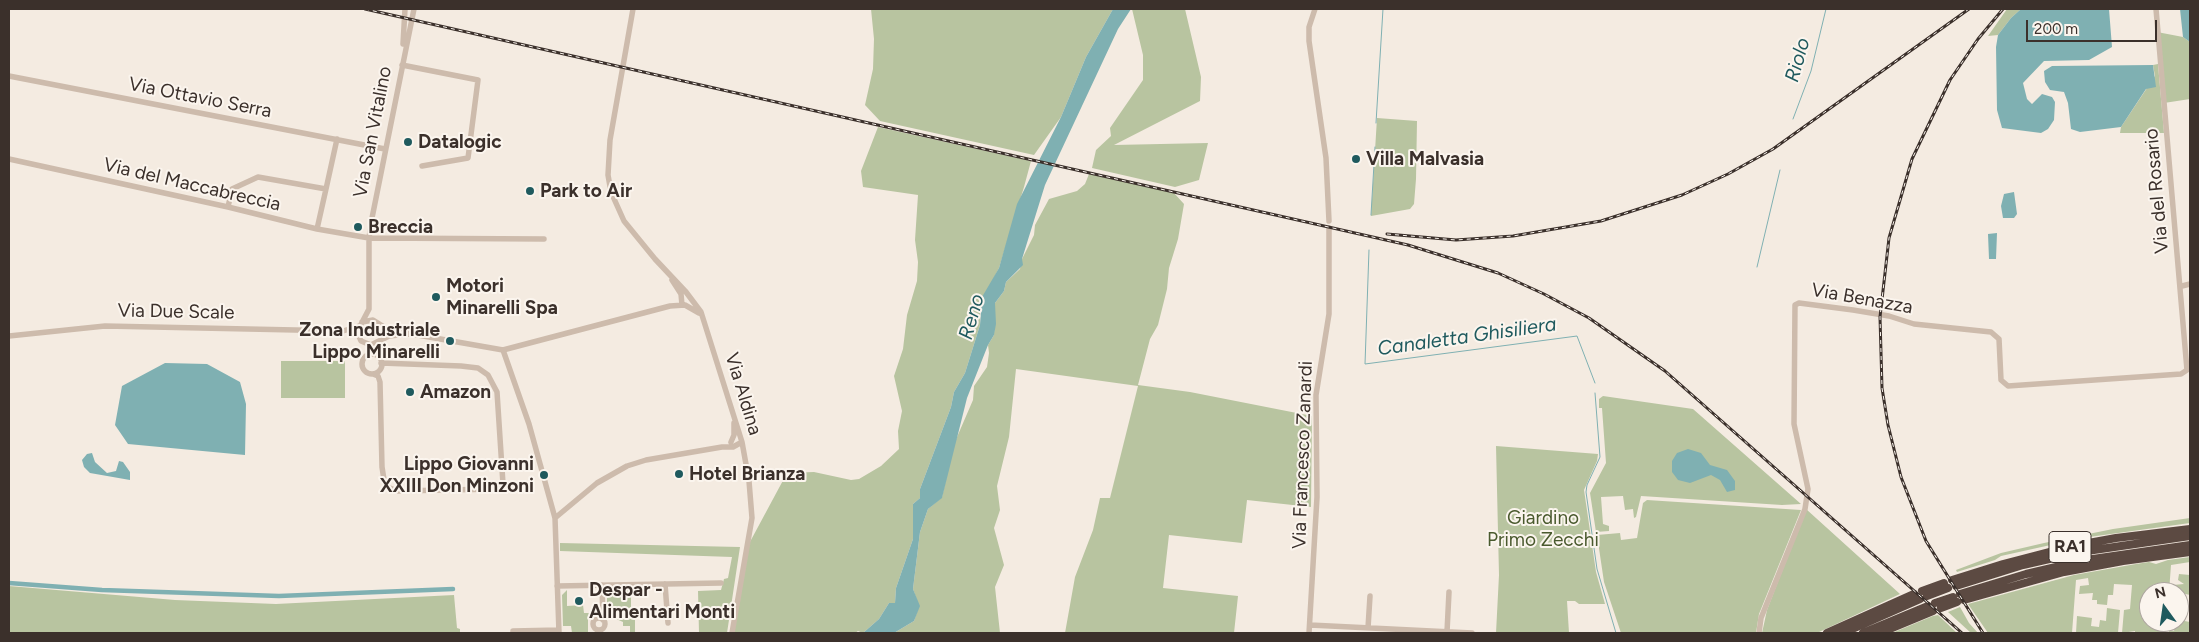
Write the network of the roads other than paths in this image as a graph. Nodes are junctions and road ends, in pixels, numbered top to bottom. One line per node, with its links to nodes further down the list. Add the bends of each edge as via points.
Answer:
1 (405, 9): 6 (street, Via San Vitalino)
2 (414, 9): 6 (street, Via San Vitalino)
3 (633, 9): 20 (street, Via Aldina, via 610,140 608,175 611,192 624,221)
4 (1315, 9): 15 (street, via 1309,27 1309,41 1326,158)
5 (2156, 9): 22 (street, Via del Rosario)
6 (404, 53): 7 (street, Via San Vitalino)
7 (402, 65): 10 (street, Via San Vitalino); 12 (street, via 478,80 468,158)
8 (9, 76): 9 (street, Via Ottavio Serra)
9 (337, 138): 10 (street, Via Ottavio Serra); 13 (street)
10 (385, 149): 18 (street, Via San Vitalino)
11 (9, 159): 14 (street, Via del Maccabreccia)
12 (422, 166)
13 (326, 189): 14 (street, via 258,177 234,187); 17 (street)
14 (228, 207): 17 (street, Via del Maccabreccia)
15 (1329, 221)
16 (1329, 228): 63 (street, Via Francesco Zanardi, via 1329,314 1317,387 1317,497)
17 (316, 229): 18 (street, Via del Maccabreccia)
18 (369, 238): 19 (street, Via del Maccabreccia); 25 (street, Via San Vitalino)
19 (544, 239)
20 (663, 268): 23 (street, Via Aldina); 27 (street, Via Aldina, via 691,298)
21 (2190, 284): 22 (street)
22 (2182, 286): 40 (street, Via del Rosario)
23 (676, 288): 24 (street, Via Aldina); 26 (street, via 676,297)
24 (682, 304): 26 (street); 27 (street, via 695,309)
25 (369, 306): 28 (street, Via San Vitalino); 29 (street, Via San Vitalino)
26 (670, 306): 36 (street)
27 (705, 322): 42 (street, Via Aldina)
28 (378, 323): 29 (street, via 369,320); 31 (street, via 390,330); 34 (street, via 383,332)
29 (361, 324): 30 (street, Via Due Scale); 33 (street)
30 (343, 331): 32 (street, Via Due Scale, via 105,326); 33 (street, Via Due Scale)
31 (409, 334): 34 (street, via 389,336); 36 (street)
32 (9, 336)
33 (359, 339): 35 (street)
34 (378, 342): 35 (street); 38 (street, via 374,349)
35 (368, 345): 37 (street)
36 (504, 350): 46 (street, via 532,433)
37 (367, 356): 38 (street); 41 (street, via 362,366 367,373)
38 (376, 356): 39 (street)
39 (381, 363): 41 (street, via 379,371); 41 (street, via 461,366 478,368 488,375 497,392 504,475 500,487 397,492 385,486 380,382)
40 (2187, 370): 72 (street, Via Benazza, via 2181,374 2008,386 2001,380 1999,339 1991,332 1914,324 1889,316 1798,304 1794,308 1794,424 1808,489 1805,509 1762,615)
41 (373, 374)
42 (732, 406): 43 (street, Via Aldina); 44 (street)
43 (742, 442): 44 (street); 45 (street, Via Aldina)
44 (732, 445): 45 (street); 46 (street, via 646,460 619,469 596,483)
45 (746, 463): 69 (street, Via Aldina, via 752,518)
46 (555, 518): 55 (street)
47 (2190, 529): 53 (highway, RA1, via 2072,546 2003,564)
48 (2190, 536): 53 (highway, via 2080,552)
49 (2190, 545): 59 (highway, via 2077,562 2026,574)
50 (2190, 552): 59 (highway, RA1, via 2123,560)
51 (721, 583): 52 (street)
52 (665, 584): 54 (street); 62 (street)
53 (1950, 584): 57 (highway, RA1)
54 (602, 585): 55 (street); 61 (street)
55 (558, 586): 65 (street)
56 (1449, 592): 67 (street)
57 (1921, 595): 73 (highway, RA1); 74 (highway)
58 (1370, 596): 64 (street)
59 (1959, 598): 60 (highway)
60 (1934, 607): 75 (highway); 76 (highway)
61 (603, 620)
62 (668, 623)
63 (1310, 625): 64 (street); 70 (street, Via Francesco Zanardi)
64 (1368, 628): 66 (street)
65 (559, 631): 68 (street)
66 (1413, 632): 67 (street)
67 (1447, 632): 71 (street)
68 (513, 633)
69 (732, 633)
70 (1309, 633)
71 (1472, 633)
72 (1759, 633)
73 (1827, 633)
74 (1843, 633)
75 (1863, 633)
76 (1880, 633)

